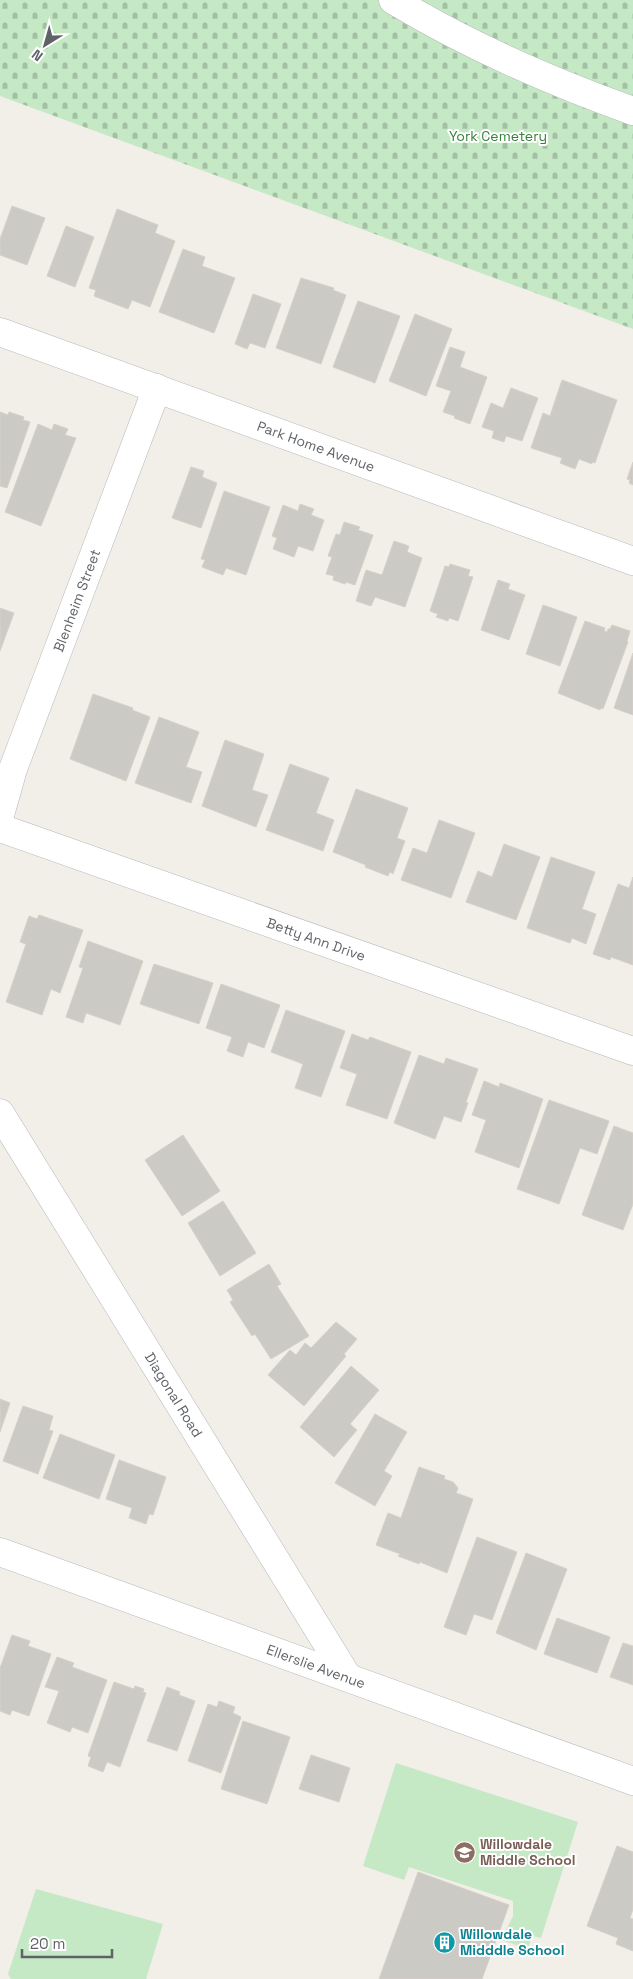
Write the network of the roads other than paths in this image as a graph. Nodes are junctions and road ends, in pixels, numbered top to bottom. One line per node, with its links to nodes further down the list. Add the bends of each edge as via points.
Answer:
1 (393, 0): 2 (street)
2 (416, 7): 3 (street, via 501,57)
3 (630, 108)
4 (0, 332): 5 (street, Park Home Avenue)
5 (157, 388): 6 (street, Park Home Avenue); 7 (street, Blenheim Street)
6 (633, 561)
7 (0, 815)
8 (0, 828): 9 (street, Betty Ann Drive)
9 (633, 1051)
10 (0, 1113): 12 (street, Diagonal Road)
11 (0, 1552): 12 (street, Ellerslie Avenue)
12 (347, 1676): 13 (street, Ellerslie Avenue)
13 (633, 1781)

